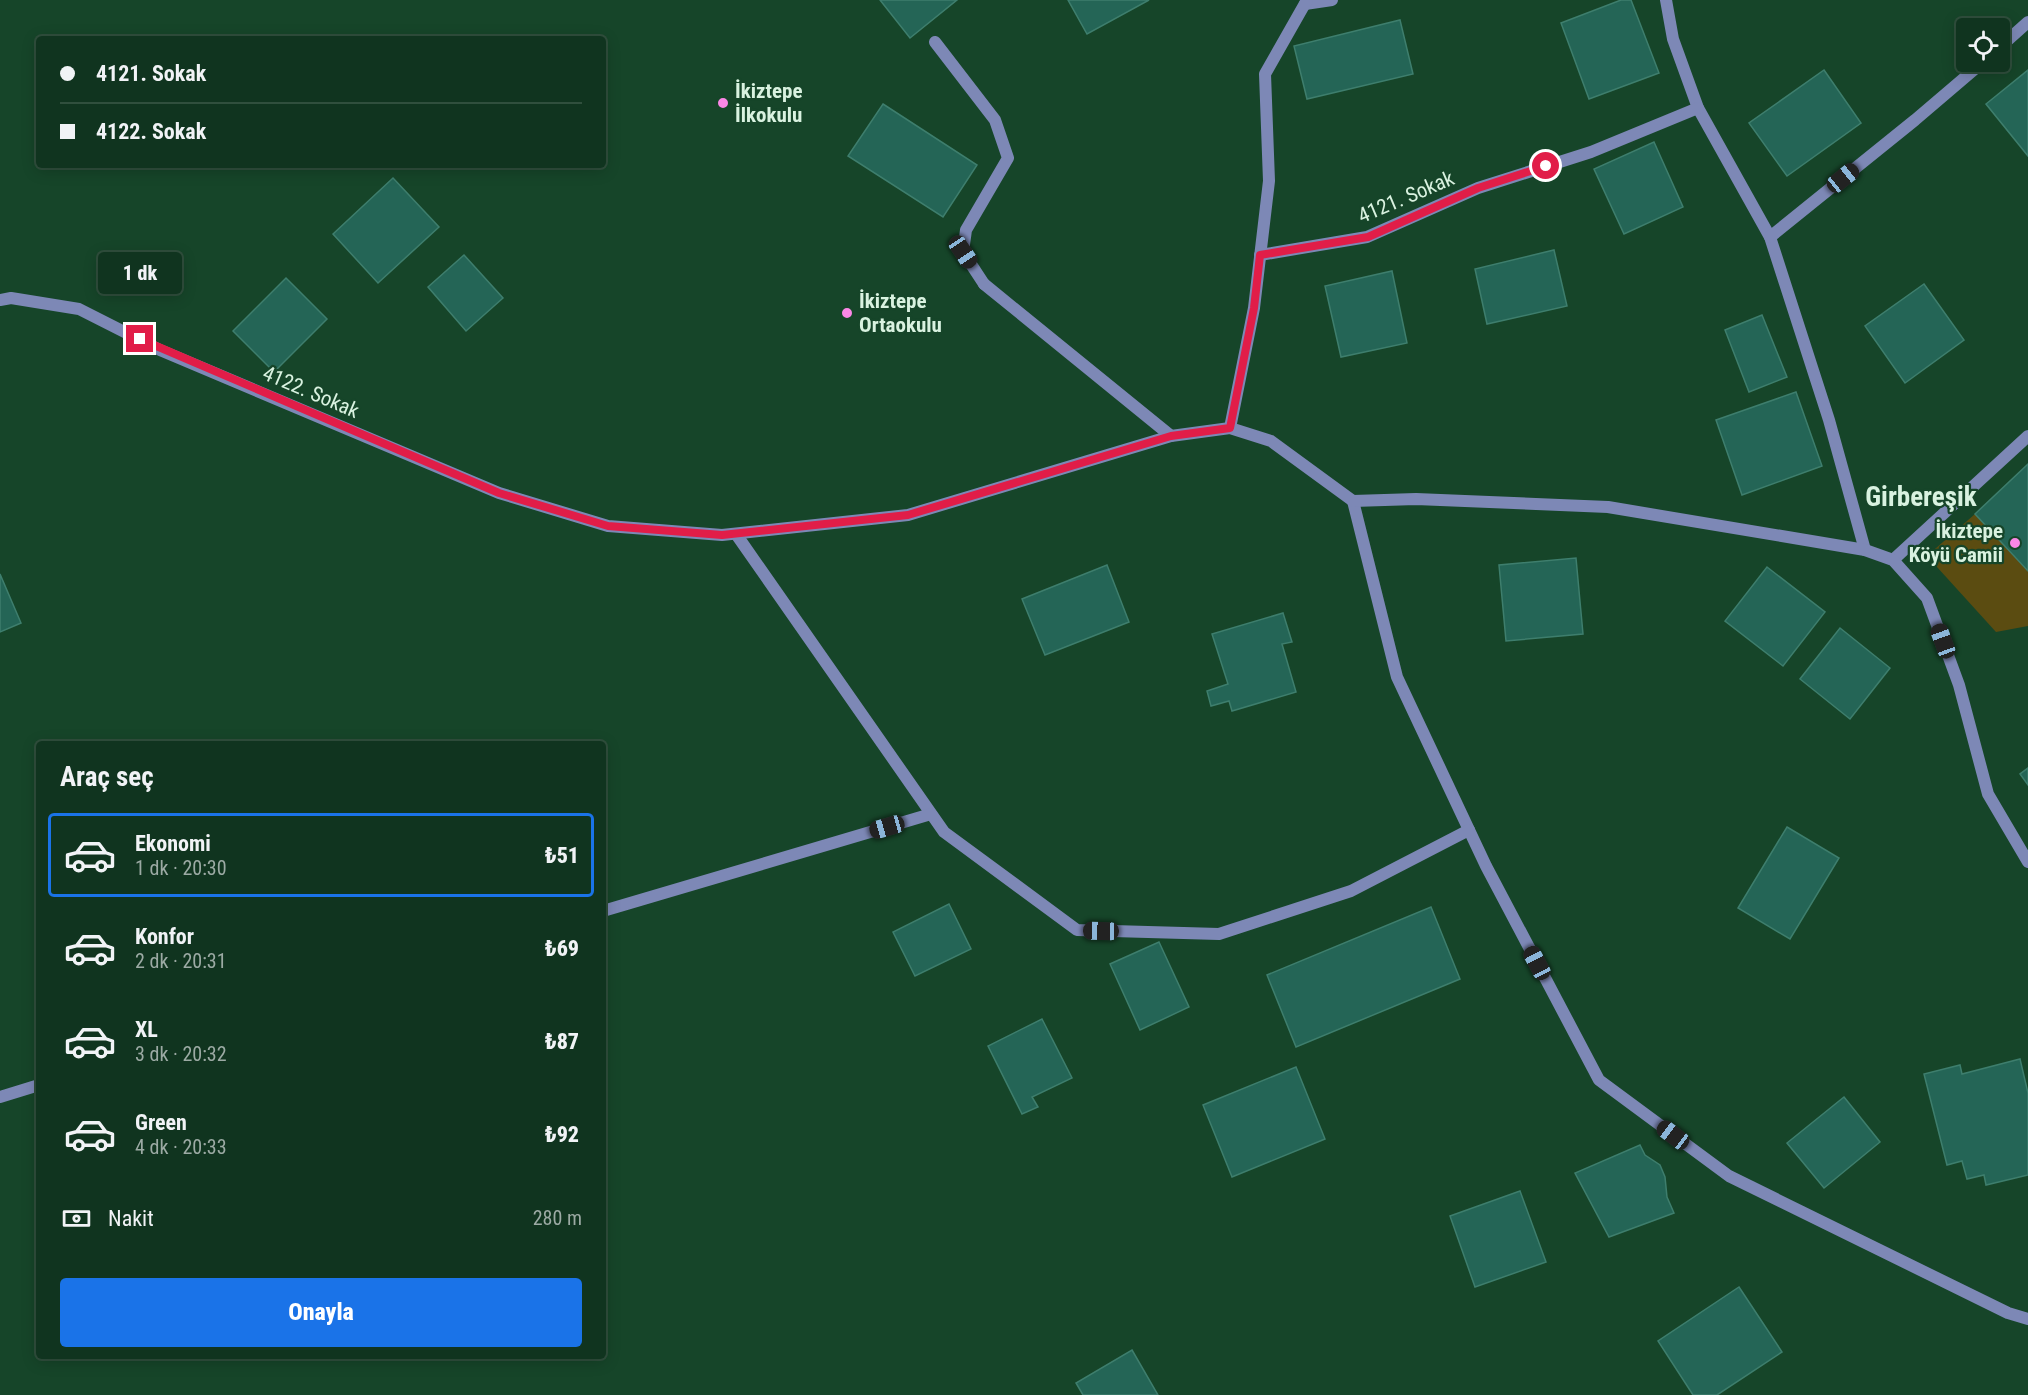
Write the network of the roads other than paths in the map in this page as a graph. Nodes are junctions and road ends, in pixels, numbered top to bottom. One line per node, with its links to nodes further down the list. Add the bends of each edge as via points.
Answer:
1 (1332, 0): 3 (street)
2 (1666, 0): 8 (street, via 1673,39)
3 (1306, 2): 10 (street, via 1265,74 1269,181)
4 (2028, 22): 5 (street)
5 (2010, 38)
6 (935, 42): 13 (street, via 995,120 1008,158 966,230 963,252 984,284)
7 (1971, 72): 9 (street)
8 (1698, 108): 9 (street); 10 (street, 4121. Sokak, via 1591,152 1478,188 1368,237)
9 (1770, 237): 17 (street, via 1829,420)
10 (1260, 255): 12 (street, via 1254,308)
11 (0, 300): 16 (street, 4122. Sokak, via 11,298 79,309 160,350 499,493 608,526)
12 (1230, 428): 13 (street, 4122. Sokak); 15 (street, via 1271,441)
13 (1171, 436): 16 (street, 4122. Sokak, via 908,515)
14 (2028, 436): 18 (street)
15 (1353, 501): 17 (street, via 1416,498 1608,507); 20 (street, via 1397,677)
16 (736, 534): 19 (street)
17 (1864, 550): 18 (street)
18 (1893, 560): 21 (street, via 1927,598 1959,685 1988,794)
19 (931, 814): 20 (street, via 944,832 1077,930 1219,934 1352,891); 22 (street)
20 (1469, 830): 25 (street, via 1599,1080 1729,1176 2008,1313)
21 (2028, 862)
22 (606, 910)
23 (36, 1086): 24 (street)
24 (0, 1097)
25 (2028, 1319)

